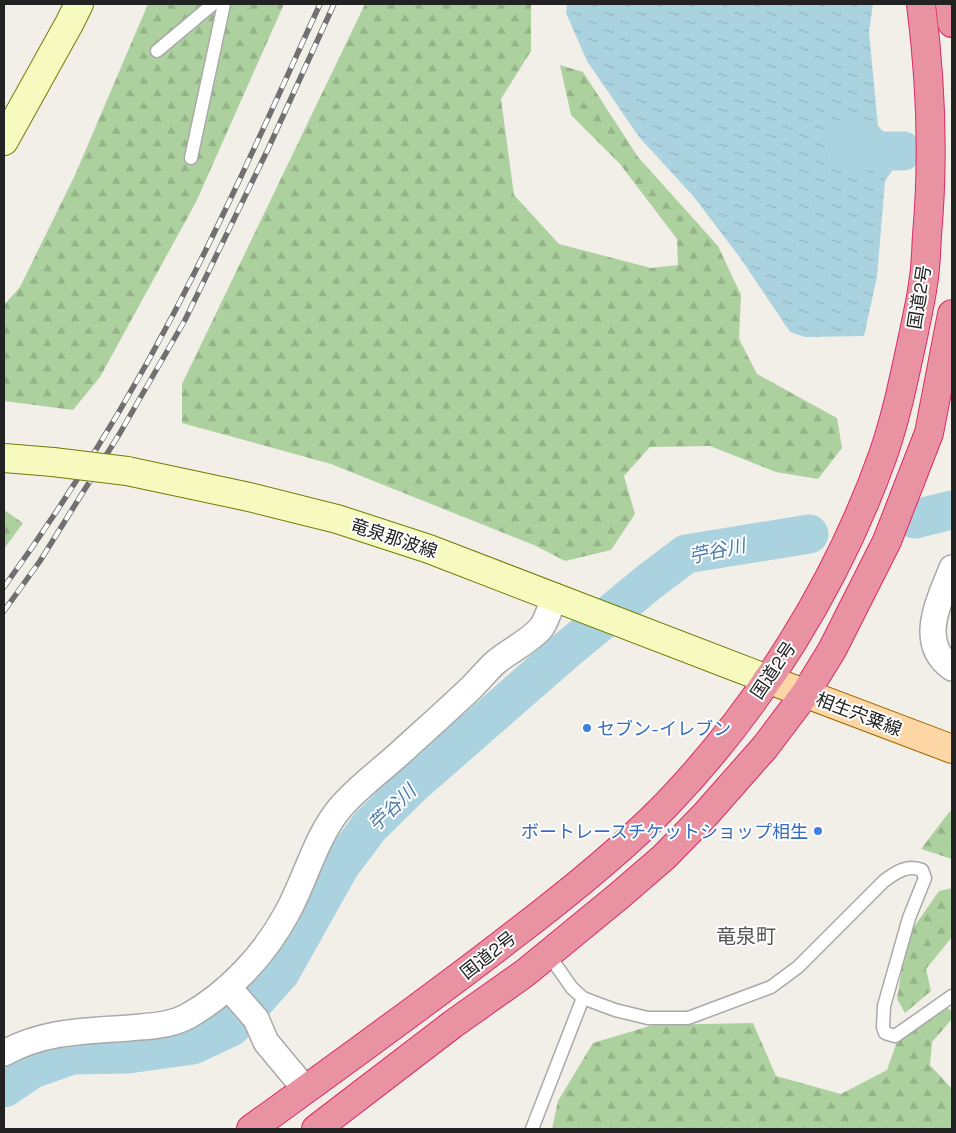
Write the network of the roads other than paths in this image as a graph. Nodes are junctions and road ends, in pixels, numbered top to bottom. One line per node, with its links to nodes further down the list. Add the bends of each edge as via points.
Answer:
1 (78, 4): 8 (main road)
2 (213, 4): 7 (lane)
3 (224, 4): 9 (lane)
4 (921, 4): 17 (highway, 国道2号, via 930,88 930,205 923,284 906,368 883,453 862,506 805,622)
5 (950, 4): 6 (highway)
6 (952, 23)
7 (157, 51)
8 (4, 141)
9 (191, 158)
10 (952, 314): 12 (highway, 国道2号)
11 (952, 367): 12 (highway)
12 (929, 433): 18 (highway, 国道2号, via 887,541 832,650)
13 (4, 458): 15 (main road, 竜泉那波線, bridge, via 127,471 249,497 336,519 429,549)
14 (952, 568): 16 (street, via 934,616 933,636 937,650)
15 (554, 596): 17 (main road, 竜泉那波線); 21 (street, via 542,627 497,661 408,746 368,779 340,809 324,833 288,912)
16 (952, 668)
17 (767, 679): 18 (main road, 相生宍粟線); 25 (highway, 国道2号, via 708,759 618,850 469,970)
18 (805, 694): 19 (main road, 相生宍粟線); 20 (highway, 国道2号, via 760,753 664,857)
19 (952, 749)
20 (548, 954): 23 (lane); 27 (highway, 国道2号)
21 (231, 990): 24 (street, via 187,1017 167,1024 41,1037); 25 (street, via 256,1019 266,1042)
22 (952, 996): 23 (lane, via 895,1036 885,1033 884,1006 909,918 925,878 922,870 915,867 898,871 884,881 798,967 770,987 688,1018 648,1018)
23 (583, 998): 28 (lane)
24 (4, 1054)
25 (306, 1090): 26 (highway, 国道2号)
26 (251, 1129)
27 (316, 1129)
28 (532, 1129)

